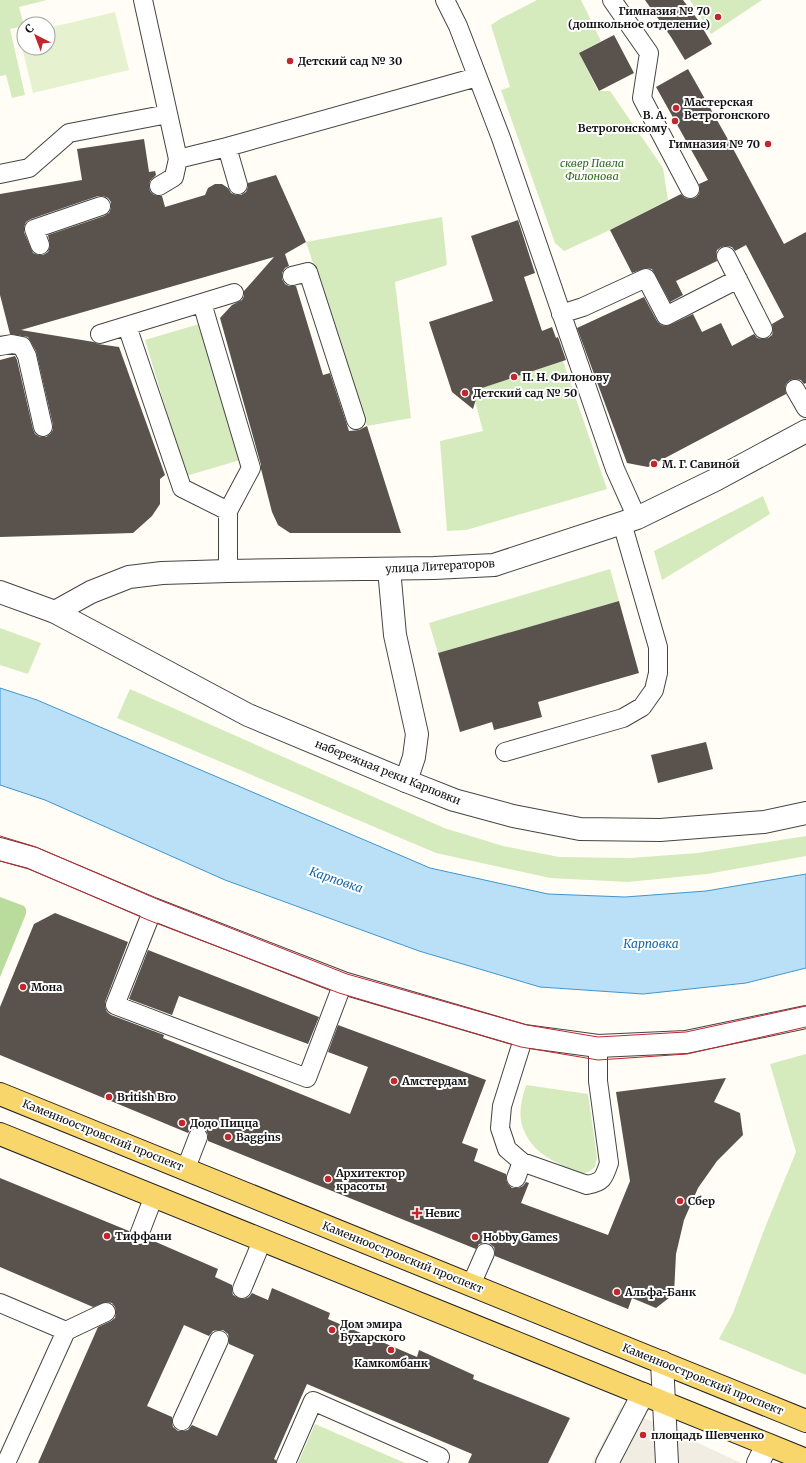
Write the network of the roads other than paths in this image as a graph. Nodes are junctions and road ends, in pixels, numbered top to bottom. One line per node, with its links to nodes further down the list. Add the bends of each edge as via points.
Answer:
1 (143, 0): 5 (lane)
2 (445, 0): 4 (lane)
3 (612, 0): 11 (lane, via 649,53 642,98)
4 (478, 77): 6 (lane); 19 (lane)
5 (168, 114): 7 (lane); 8 (lane, via 69,134 29,168)
6 (227, 147): 7 (lane); 9 (lane)
7 (178, 159): 10 (lane, via 174,177)
8 (0, 174)
9 (238, 185)
10 (159, 186)
11 (690, 189)
12 (101, 206): 13 (lane, via 34,229)
13 (40, 245)
14 (726, 256): 16 (lane)
15 (292, 276): 26 (lane, via 308,272)
16 (738, 279): 19 (lane, via 666,316 646,278); 21 (lane)
17 (234, 293): 18 (lane)
18 (202, 303): 20 (lane); 29 (lane, via 250,468)
19 (561, 314): 30 (lane)
20 (128, 326): 22 (lane); 29 (lane, via 182,488)
21 (763, 329)
22 (100, 334)
23 (0, 346): 27 (lane, via 22,346 35,354)
24 (795, 389): 25 (lane)
25 (806, 408)
26 (356, 420)
27 (43, 427)
28 (806, 431): 30 (street, улица Литераторов, via 715,480)
29 (228, 511): 32 (lane)
30 (630, 520): 31 (street, улица Литераторов, via 494,565); 35 (lane, via 658,647 658,673 654,690 642,707 623,718)
31 (389, 569): 32 (street, улица Литераторов); 36 (street, via 395,635 417,734 414,757)
32 (228, 571): 34 (street, улица Литераторов, via 128,577 91,592)
33 (0, 592): 34 (street, набережная реки Карповки)
34 (55, 612): 36 (street, набережная реки Карповки, via 248,715)
35 (505, 752)
36 (406, 781): 37 (street, набережная реки Карповки, via 454,800 513,816 580,829 660,830 764,822)
37 (806, 813)
38 (0, 849): 39 (street, via 32,858)
39 (153, 909): 40 (street); 40 (lane, via 115,1005 231,1058 307,1078)
40 (343, 983): 42 (street)
41 (806, 1017): 43 (street, via 686,1042)
42 (524, 1036): 43 (street); 43 (lane, via 502,1106 500,1128 507,1149 519,1170 587,1185 598,1183 605,1175 609,1163 598,1081)
43 (598, 1046)
44 (0, 1094): 47 (main road, Каменноостровский проспект)
45 (0, 1134): 48 (main road)
46 (198, 1137): 47 (lane)
47 (186, 1168): 52 (main road, Каменноостровский проспект)
48 (154, 1196): 49 (lane); 50 (main road)
49 (139, 1235)
50 (262, 1241): 53 (lane); 59 (main road)
51 (485, 1253): 52 (lane)
52 (471, 1285): 58 (main road, Каменноостровский проспект)
53 (242, 1289)
54 (0, 1303): 56 (lane)
55 (106, 1312): 56 (lane)
56 (66, 1331): 65 (lane)
57 (219, 1340): 61 (lane)
58 (662, 1362): 60 (street); 62 (main road, Каменноостровский проспект)
59 (644, 1394): 60 (main road); 68 (street)
60 (665, 1403): 63 (main road); 69 (street)
61 (182, 1421)
62 (806, 1421)
63 (763, 1454): 64 (main road)
64 (806, 1460)
65 (6, 1463)
66 (286, 1463): 67 (lane, via 313,1401 440,1457)
67 (437, 1463)
68 (607, 1463)
69 (667, 1463)

